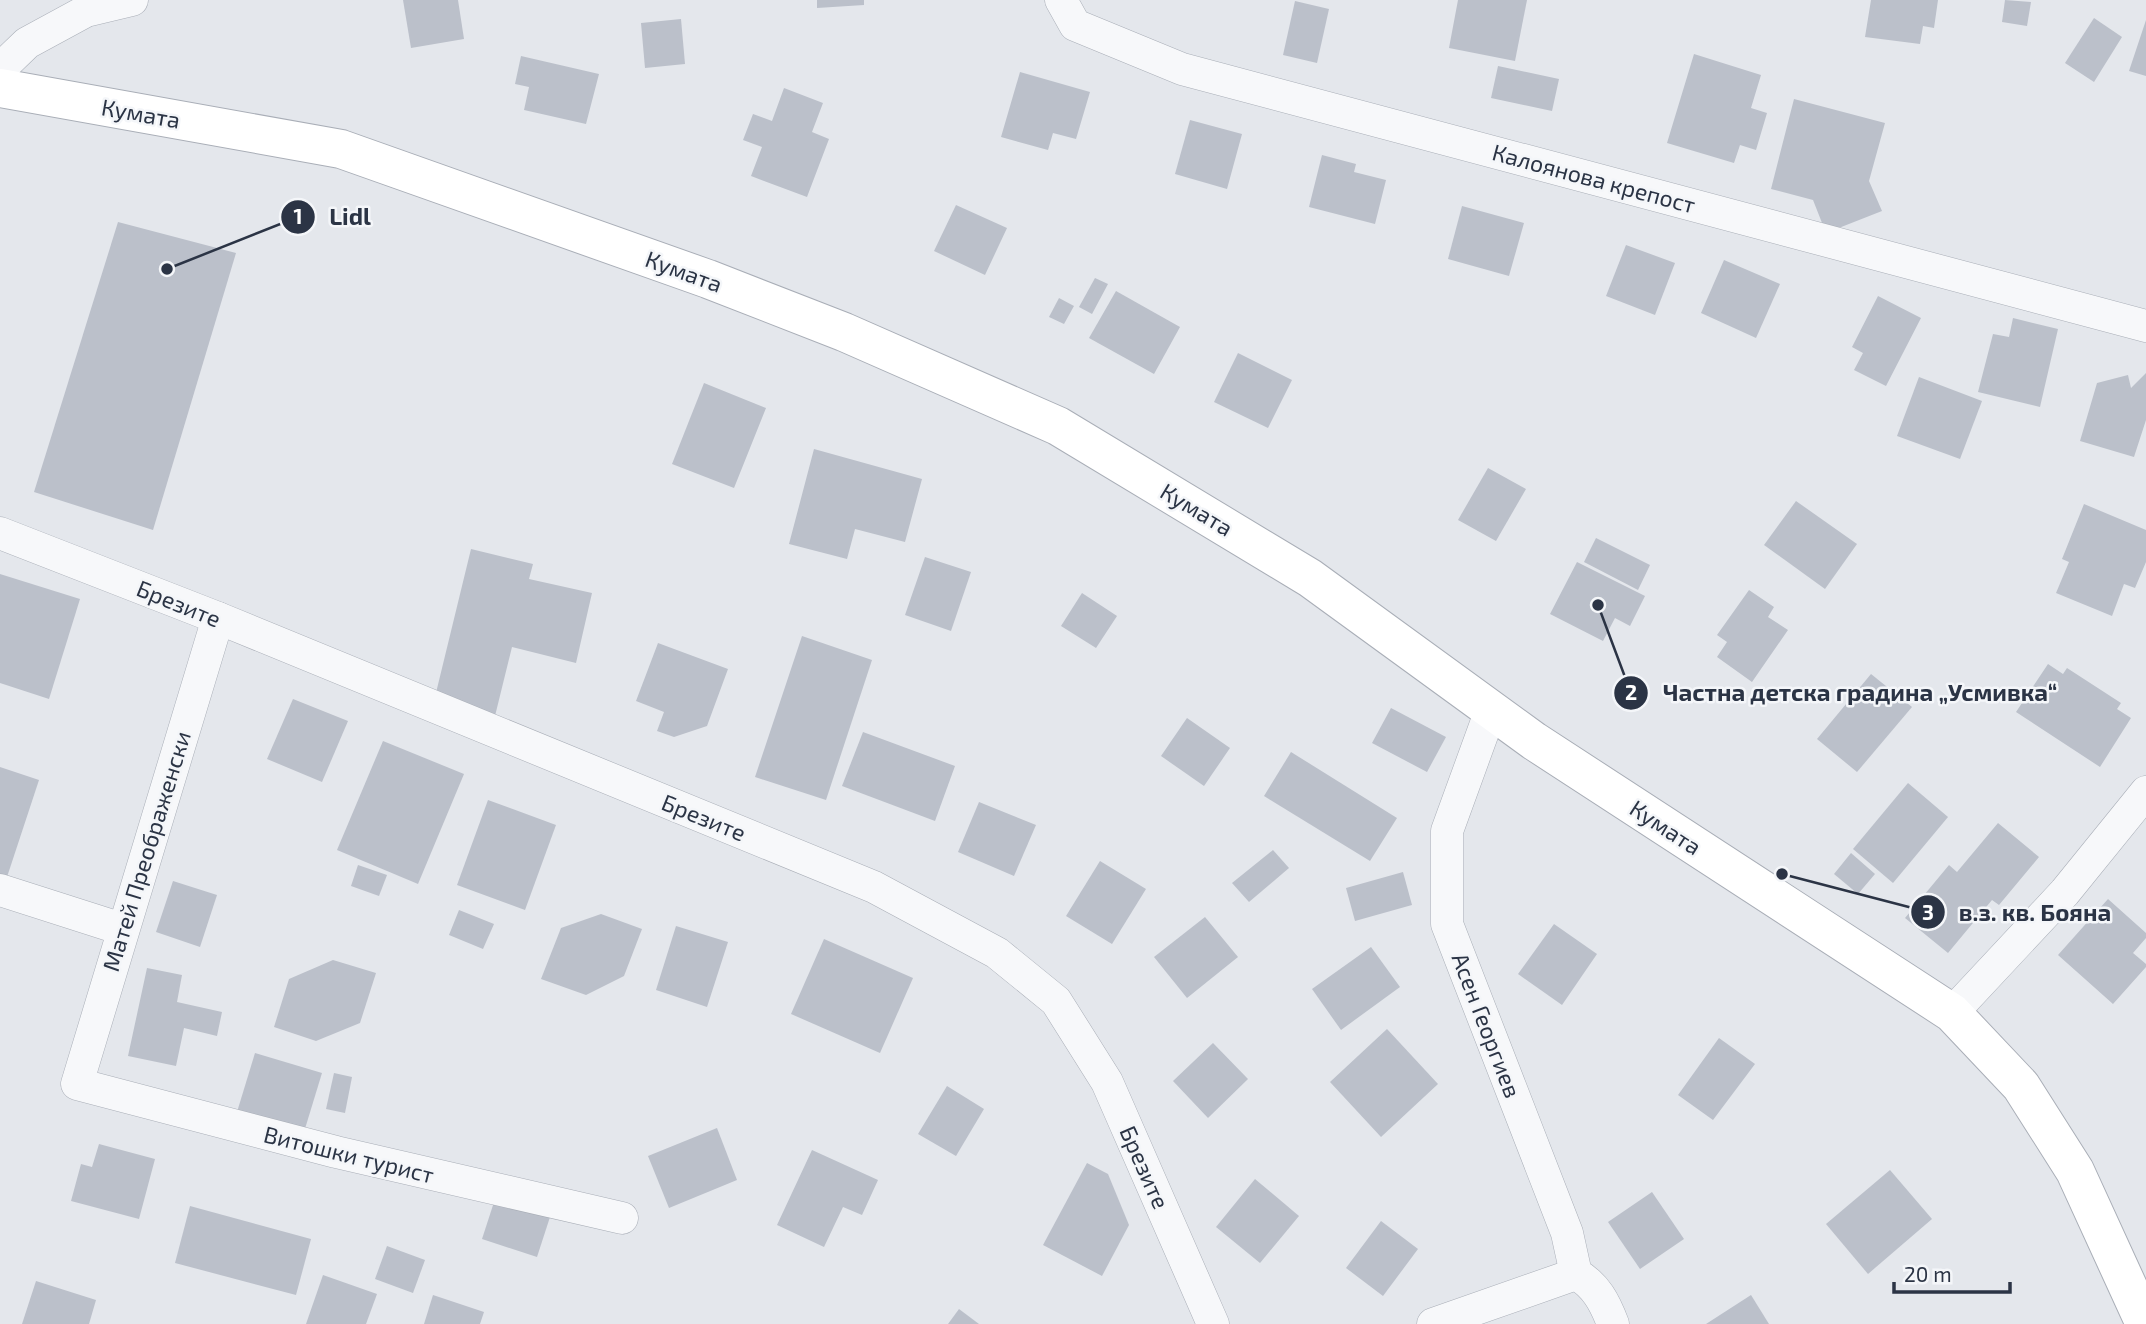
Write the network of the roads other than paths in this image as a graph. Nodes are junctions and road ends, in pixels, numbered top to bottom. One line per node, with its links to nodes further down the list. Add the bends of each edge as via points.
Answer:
1 (132, 0): 3 (street, via 86,11 27,43)
2 (1061, 0): 5 (street, Калоянова крепост, via 1075,25 1182,69)
3 (0, 69)
4 (0, 88): 8 (main road, Кумата, via 341,149 844,332 1058,426 1310,578)
5 (2146, 326)
6 (0, 533): 7 (street, Брезите)
7 (218, 618): 11 (street, Матей Преображенски); 16 (street, Брезите, via 874,887 997,953 1056,1002 1107,1082)
8 (1491, 710): 12 (main road, Кумата); 15 (street, Асен Георгиев, via 1447,831 1447,924 1567,1233)
9 (2146, 792): 12 (street, via 2065,892)
10 (0, 890): 11 (street)
11 (122, 929): 13 (street, Матей Преображенски)
12 (1952, 1013): 19 (main road, Кумата, via 2021,1086 2075,1171)
13 (76, 1084): 14 (street, Витошки турист, via 336,1152)
14 (622, 1218)
15 (1576, 1274): 17 (street); 18 (street, via 1604,1300)
16 (1213, 1324)
17 (1433, 1324)
18 (1613, 1324)
19 (2144, 1324)

